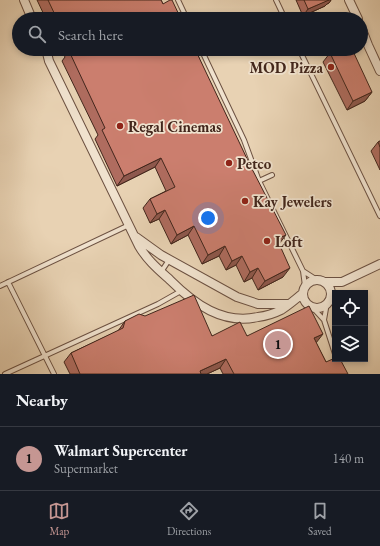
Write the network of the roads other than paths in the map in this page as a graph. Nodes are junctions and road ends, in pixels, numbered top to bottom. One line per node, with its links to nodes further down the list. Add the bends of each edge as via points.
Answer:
1 (24, 0): 5 (street)
2 (178, 0): 6 (lane)
3 (276, 0): 7 (lane)
4 (349, 0): 8 (street)
5 (29, 12)
6 (184, 12)
7 (282, 12)
8 (355, 12)
9 (368, 45): 13 (street)
10 (48, 56): 17 (street)
11 (204, 56): 15 (lane, via 244,140)
12 (302, 56): 16 (lane)
13 (380, 71)
14 (272, 175): 15 (lane)
15 (260, 181): 21 (lane)
16 (380, 216)
17 (129, 225): 18 (street); 24 (lane)
18 (136, 237): 19 (street); 22 (street, via 142,252)
19 (169, 260): 22 (lane); 31 (street, via 237,297 249,302)
20 (380, 264): 25 (street)
21 (303, 271): 23 (lane); 27 (lane)
22 (161, 272): 28 (street)
23 (321, 281): 25 (street); 27 (street, via 310,281); 29 (street, via 330,288)
24 (8, 282): 26 (lane); 36 (lane)
25 (342, 282): 29 (street)
26 (0, 286)
27 (304, 289): 30 (street); 32 (street, via 304,300)
28 (182, 291): 33 (street, via 207,310 221,316 246,320); 36 (lane)
29 (329, 301): 32 (street, via 319,308); 34 (lane)
30 (291, 303): 31 (street); 32 (street); 33 (street)
31 (266, 304): 33 (lane)
32 (310, 305): 34 (lane)
33 (266, 315)
34 (324, 320): 35 (lane)
35 (332, 345)
36 (45, 356): 37 (lane); 38 (lane)
37 (5, 374)
38 (54, 374)

